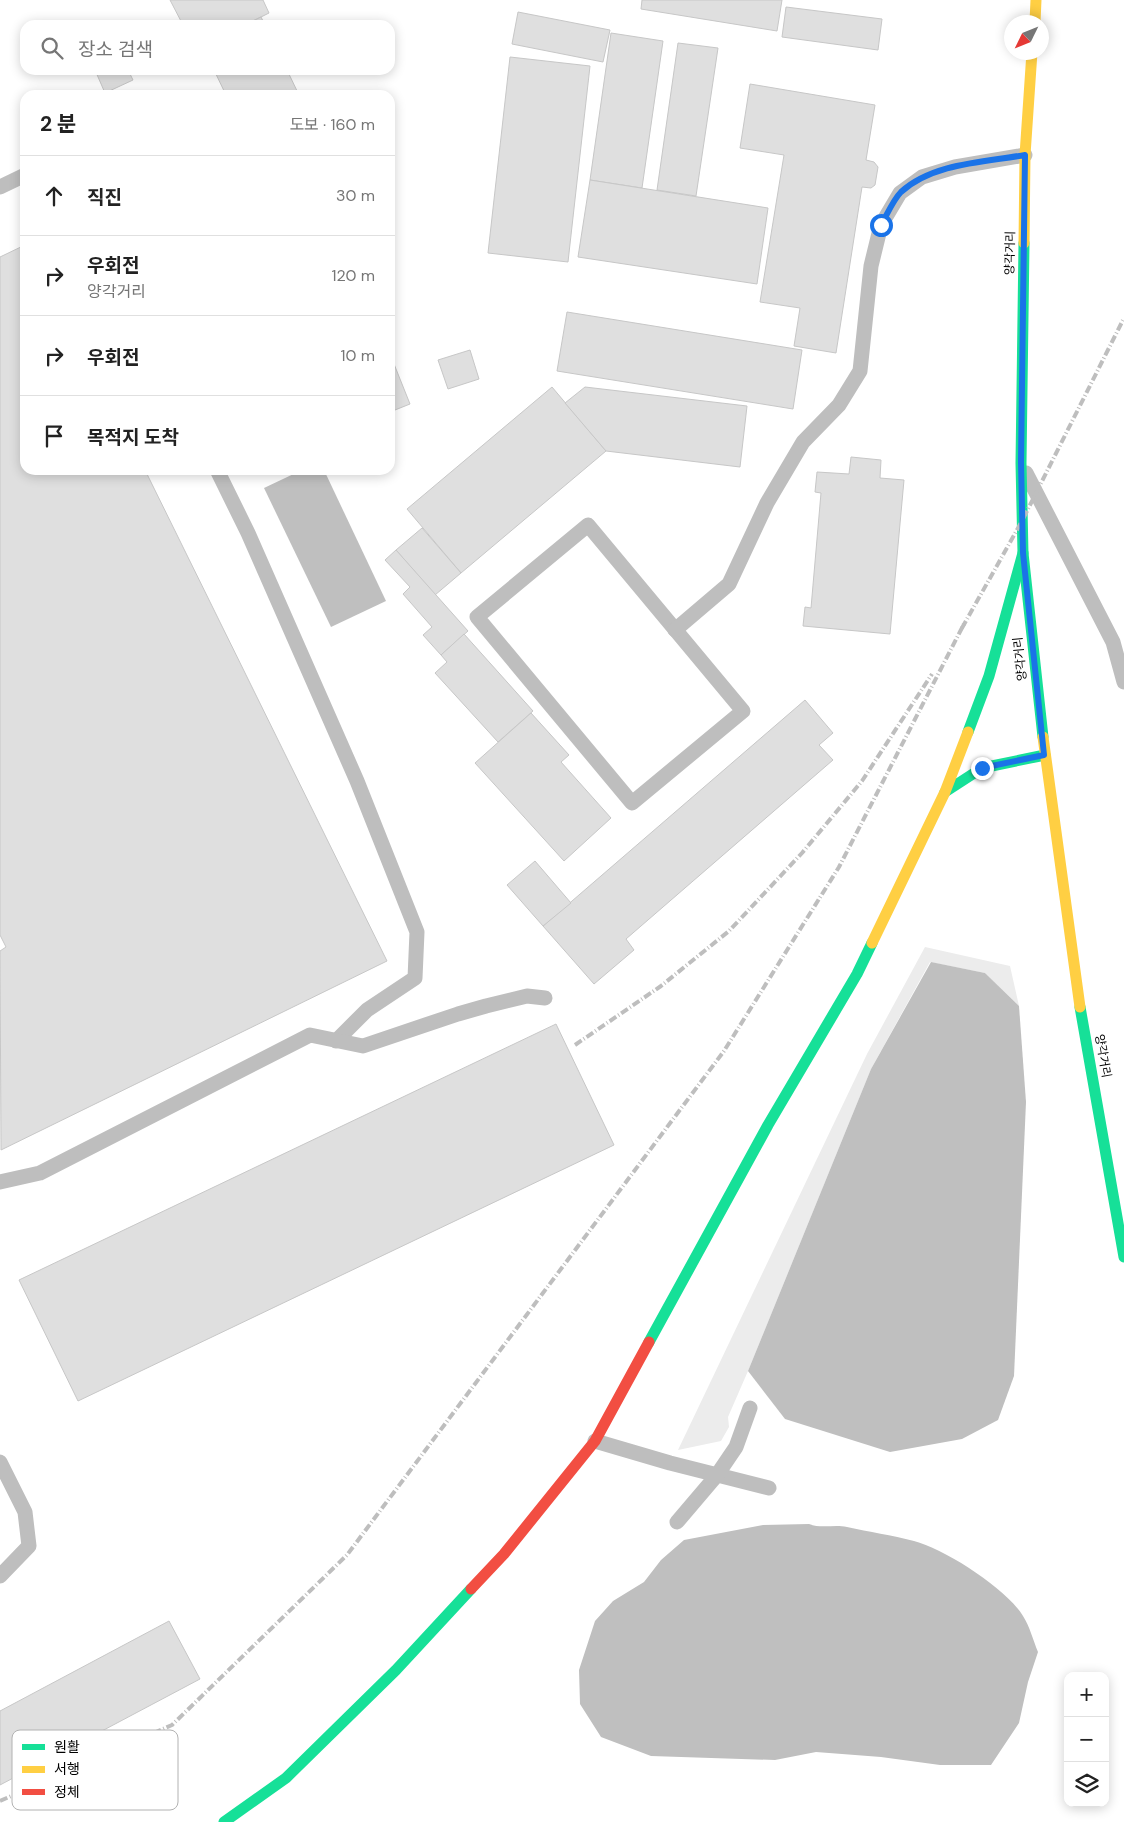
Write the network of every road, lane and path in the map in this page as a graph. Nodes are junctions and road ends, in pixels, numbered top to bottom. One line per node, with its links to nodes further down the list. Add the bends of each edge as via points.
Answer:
1 (1036, 0): 2 (main road)
2 (1035, 15)
3 (1031, 60): 4 (main road, 양각거리)
4 (1025, 155): 7 (main road, 양각거리); 10 (lane, via 955,167 922,177 900,193 881,225 871,266 860,371 839,405 804,442 767,503 728,584)
5 (20, 177): 6 (lane)
6 (0, 187)
7 (1021, 462): 9 (main road, 양각거리); 11 (lane, via 1113,642)
8 (219, 475): 15 (lane, via 357,781 418,932 415,978 367,1010)
9 (1023, 553): 12 (main road, 양각거리); 13 (main road, via 989,676)
10 (675, 630): 10 (lane, via 743,711 632,803 477,617 588,524)
11 (1124, 682)
12 (1044, 755): 13 (main road, via 982,768); 17 (main road, 양각거리, via 1081,1012)
13 (945, 792): 19 (main road, via 857,974 768,1125)
14 (545, 998): 15 (lane, via 527,996 476,1009 363,1046)
15 (336, 1041): 16 (lane, via 310,1035 40,1173)
16 (0, 1182)
17 (1124, 1257)
18 (750, 1408): 21 (lane, via 736,1447)
19 (596, 1441): 21 (lane); 25 (main road, via 504,1554 396,1670 286,1778)
20 (0, 1462): 24 (lane, via 25,1512 29,1546)
21 (717, 1475): 22 (lane); 23 (lane)
22 (770, 1488)
23 (677, 1522)
24 (0, 1576)
25 (224, 1822)

